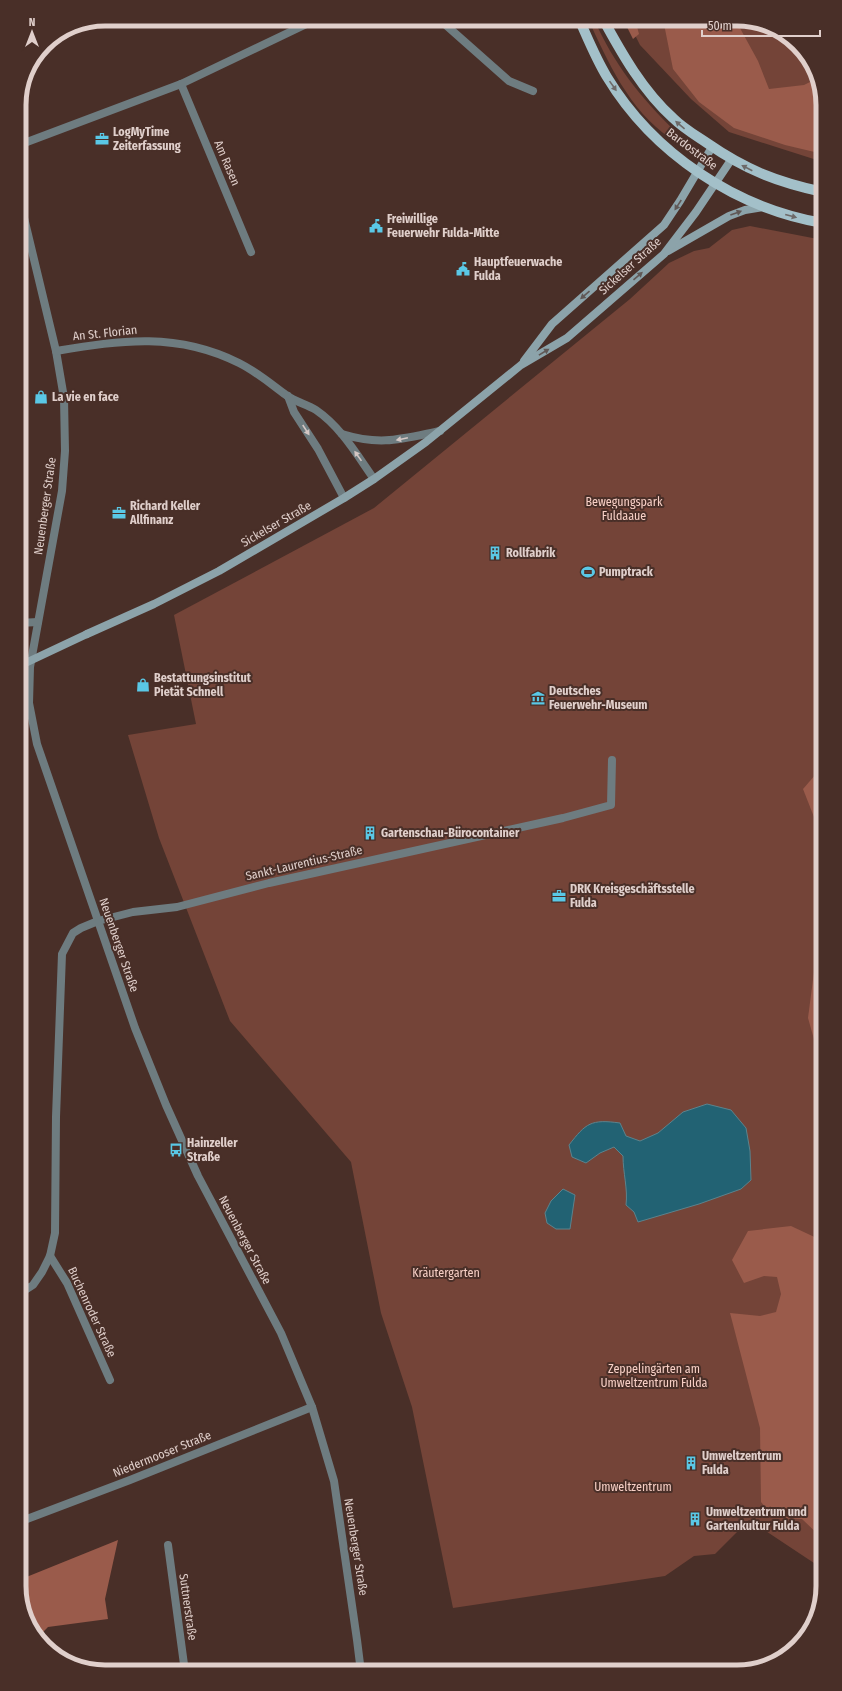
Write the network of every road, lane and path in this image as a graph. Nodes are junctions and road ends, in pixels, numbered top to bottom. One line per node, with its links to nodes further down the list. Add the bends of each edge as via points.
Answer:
1 (302, 26): 5 (street)
2 (447, 26): 6 (street, via 509,81)
3 (582, 26): 10 (main road, Bardostraße, one-way to 10, via 599,64 633,113 666,148)
4 (608, 26): 8 (main road, Bardostraße, one-way to 4, via 684,128 655,99 638,78)
5 (181, 84): 7 (street); 16 (street, Am Rasen)
6 (533, 91)
7 (26, 142)
8 (712, 147): 9 (main road, Bardostraße); 10 (main road, Sickelser Straße)
9 (731, 160): 11 (main road, Sickelser Straße); 12 (main road, Bardostraße, one-way to 9, via 764,176)
10 (698, 171): 11 (main road, Bardostraße); 19 (main road, Sickelser Straße, one-way to 19, via 664,225 552,324)
11 (716, 183): 13 (main road, Bardostraße); 17 (main road, Sickelser Straße)
12 (816, 191)
13 (766, 208): 14 (main road, Bardostraße, one-way to 14); 17 (main road, one-way to 13, via 729,216 745,210)
14 (816, 221)
15 (26, 226): 18 (street, Neuenberger Straße)
16 (251, 252)
17 (664, 254): 19 (main road, Sickelser Straße, one-way to 17, via 566,338)
18 (56, 351): 20 (street, An St. Florian, via 117,341 153,340 183,344 239,363); 25 (street, Neuenberger Straße, via 64,398 62,491)
19 (521, 365): 21 (main road, Sickelser Straße)
20 (288, 396): 22 (street, An St. Florian, via 316,411); 24 (street, one-way to 24, via 294,412)
21 (440, 431): 22 (street, An St. Florian, one-way to 22, via 377,442); 23 (main road, Sickelser Straße)
22 (341, 433): 23 (street, An St. Florian, one-way to 22)
23 (374, 480): 24 (main road, Sickelser Straße)
24 (344, 498): 27 (main road, Sickelser Straße, bridge, via 219,571)
25 (38, 622): 26 (street); 29 (street, Neuenberger Straße, via 30,668 29,703 37,744)
26 (26, 623)
27 (26, 663)
28 (612, 760): 29 (street, Sankt-Laurentius-Straße, via 611,805 563,818 269,883 177,907 133,912)
29 (98, 921): 30 (street, via 73,933 62,954 55,1233); 33 (street, Neuenberger Straße, via 140,1040 184,1147 281,1333)
30 (50, 1256): 31 (street, via 33,1285); 32 (street, Buchenroder Straße, via 67,1283)
31 (26, 1290)
32 (110, 1380)
33 (312, 1407): 34 (street, Niedermooser Straße); 37 (street, Neuenberger Straße, via 334,1480)
34 (26, 1519)
35 (168, 1545): 36 (street, Suttnerstraße)
36 (184, 1665)
37 (360, 1665)

